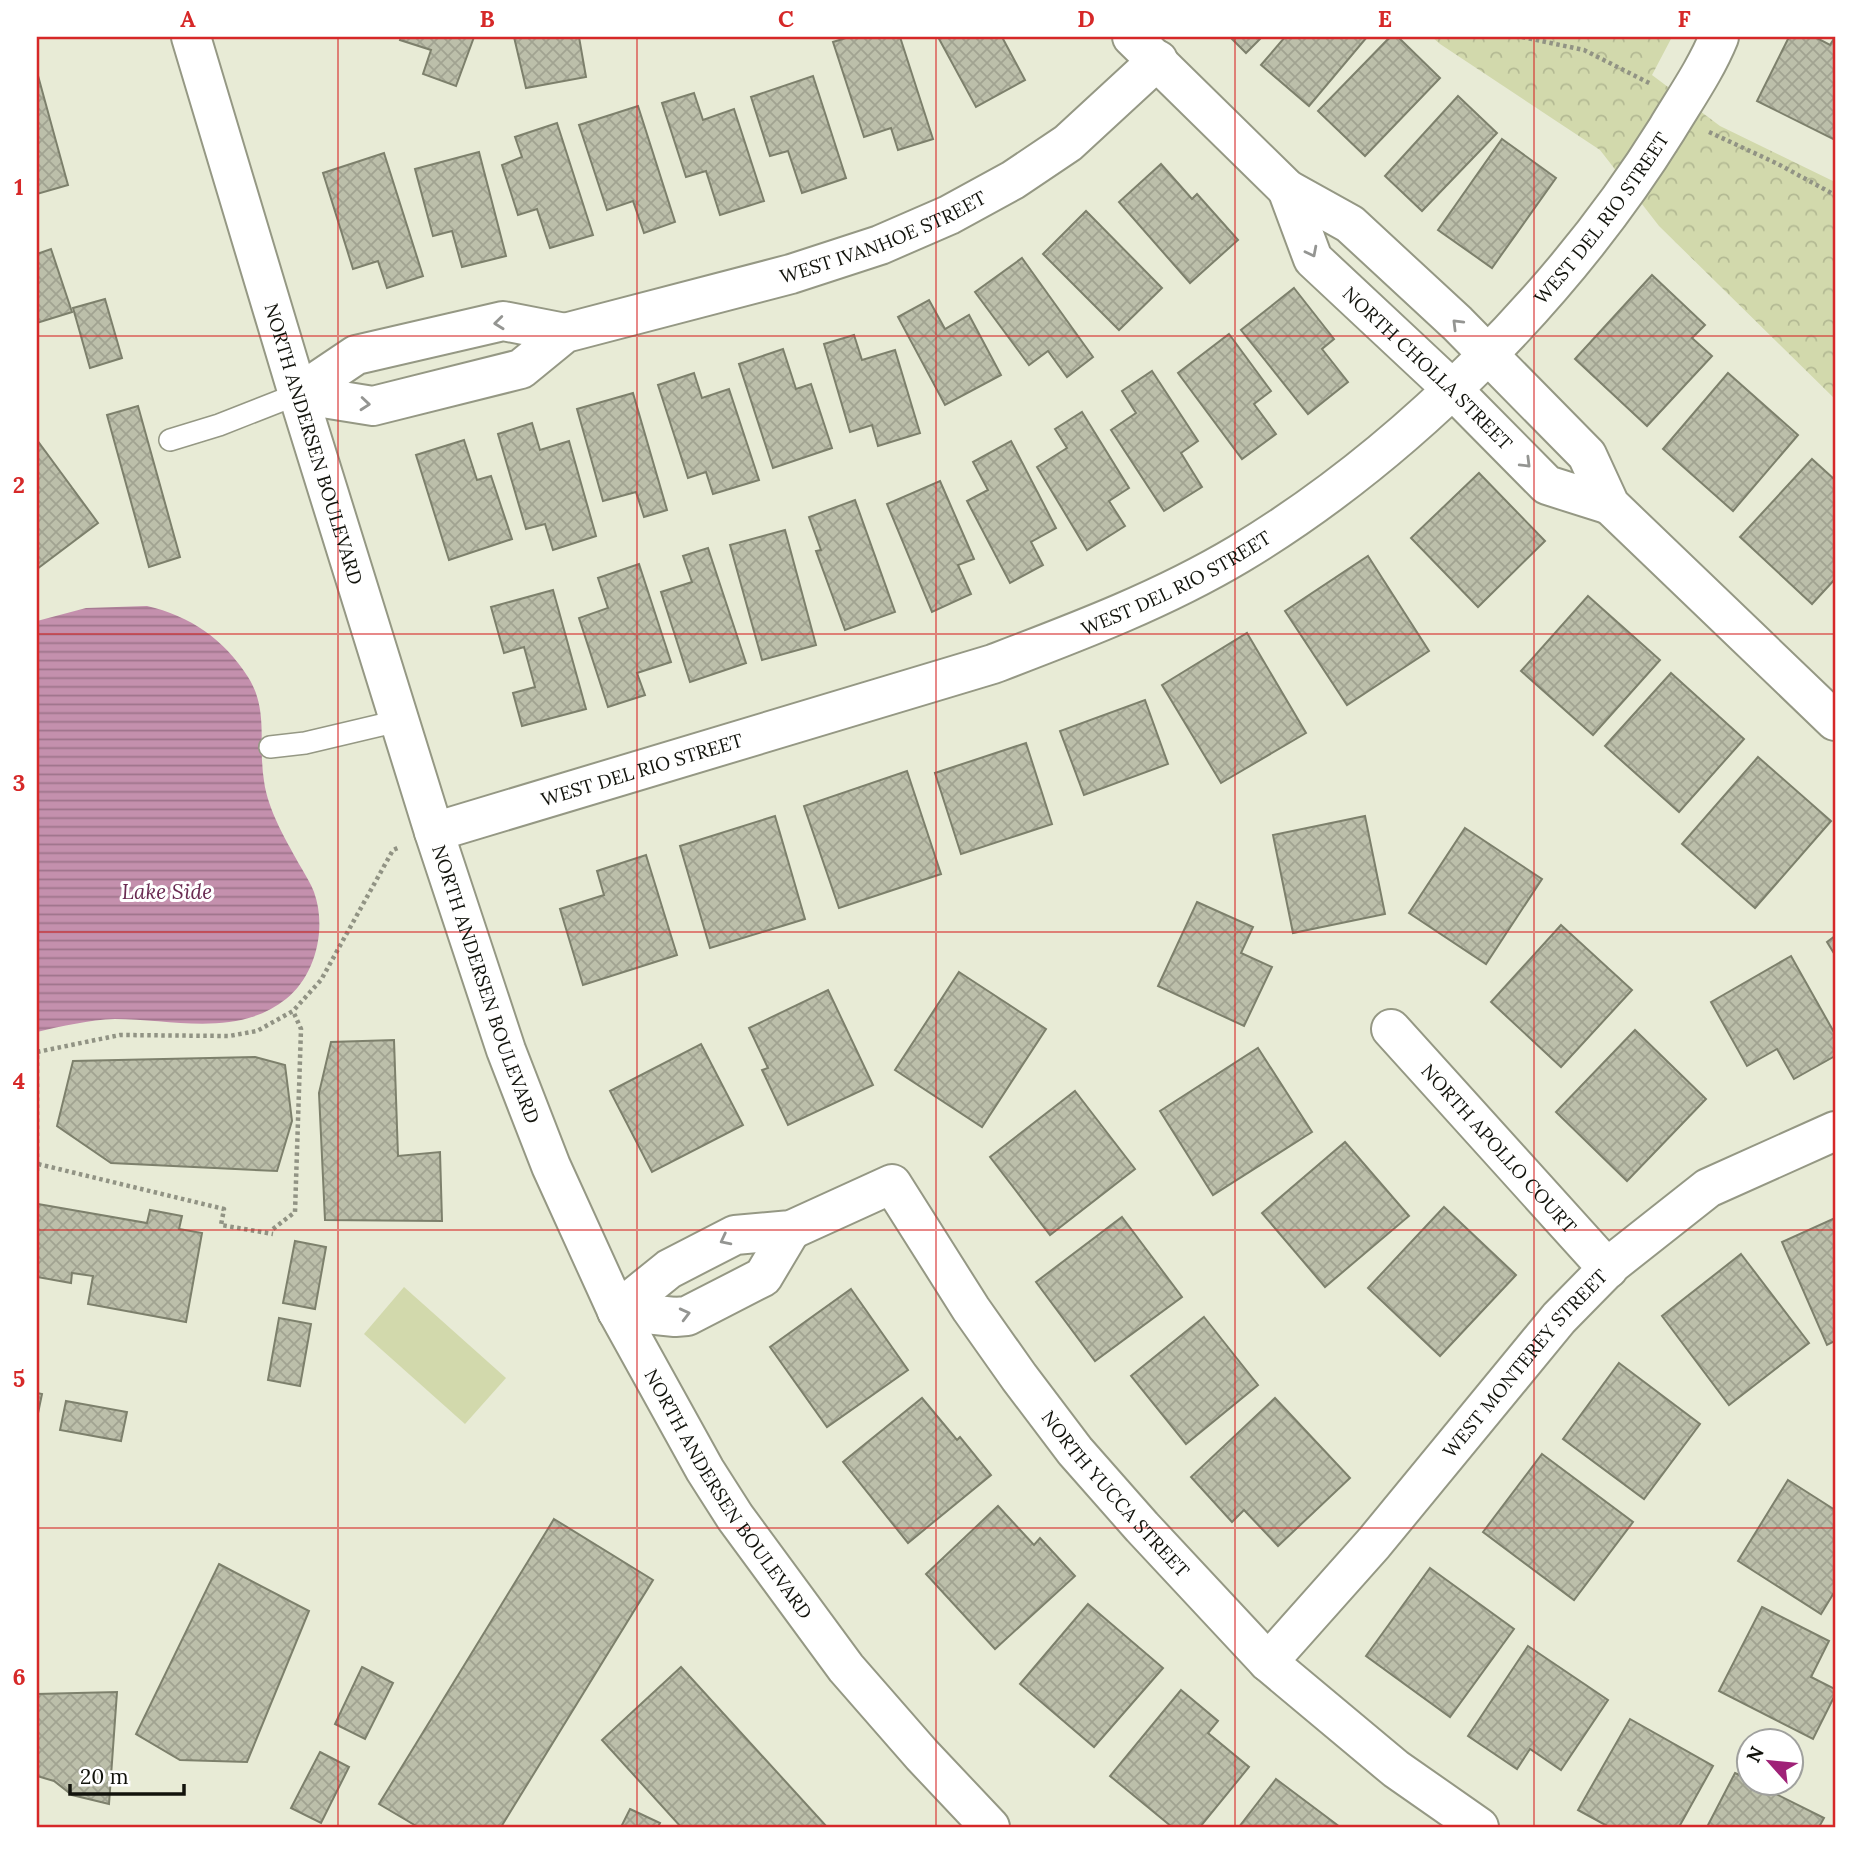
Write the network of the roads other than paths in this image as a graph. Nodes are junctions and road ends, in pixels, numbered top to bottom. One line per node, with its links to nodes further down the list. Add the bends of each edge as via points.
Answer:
1 (191, 37): 8 (street, NORTH ANDERSEN BOULEVARD)
2 (1719, 37): 6 (street, WEST DEL RIO STREET, via 1645,165 1582,249)
3 (1145, 49): 4 (street, NORTH CHOLLA STREET); 5 (street, WEST IVANHOE STREET, via 1068,143 949,215 880,245 791,274)
4 (1287, 189): 6 (street, NORTH CHOLLA STREET, one-way to 4, via 1350,224); 7 (street, NORTH CHOLLA STREET, one-way to 7, via 1313,259)
5 (565, 333): 8 (street, WEST IVANHOE STREET, one-way to 8, via 503,321 356,355); 8 (street, WEST IVANHOE STREET, one-way to 5, via 373,406 521,369)
6 (1487, 355): 7 (street, WEST DEL RIO STREET); 10 (street, NORTH CHOLLA STREET, via 1587,455)
7 (1452, 389): 10 (street, NORTH CHOLLA STREET, one-way to 10, via 1547,485); 14 (street, WEST DEL RIO STREET, via 1308,509 1164,594 1077,632 993,664)
8 (298, 394): 9 (lane); 11 (street, NORTH ANDERSEN BOULEVARD)
9 (170, 440)
10 (1610, 505): 12 (street, NORTH CHOLLA STREET)
11 (398, 721): 13 (lane); 14 (street, NORTH ANDERSEN BOULEVARD)
12 (1835, 721)
13 (270, 747)
14 (433, 832): 19 (street, NORTH ANDERSEN BOULEVARD, via 506,1050 551,1166)
15 (1391, 1029): 18 (street, NORTH APOLLO COURT)
16 (1835, 1131): 18 (street, WEST MONTEREY STREET, via 1708,1188)
17 (791, 1230): 19 (street, NORTH YUCCA STREET, one-way to 19, via 735,1235 668,1269); 19 (street, one-way to 17, via 687,1316 763,1277); 20 (street, NORTH YUCCA STREET, via 892,1184 971,1309 1075,1451)
18 (1608, 1269): 20 (street, WEST MONTEREY STREET, via 1559,1318 1374,1543)
19 (617, 1311): 21 (street, NORTH ANDERSEN BOULEVARD, via 705,1470 759,1553 846,1668)
20 (1268, 1662): 22 (street, NORTH YUCCA STREET, via 1396,1769)
21 (990, 1827)
22 (1479, 1827)

